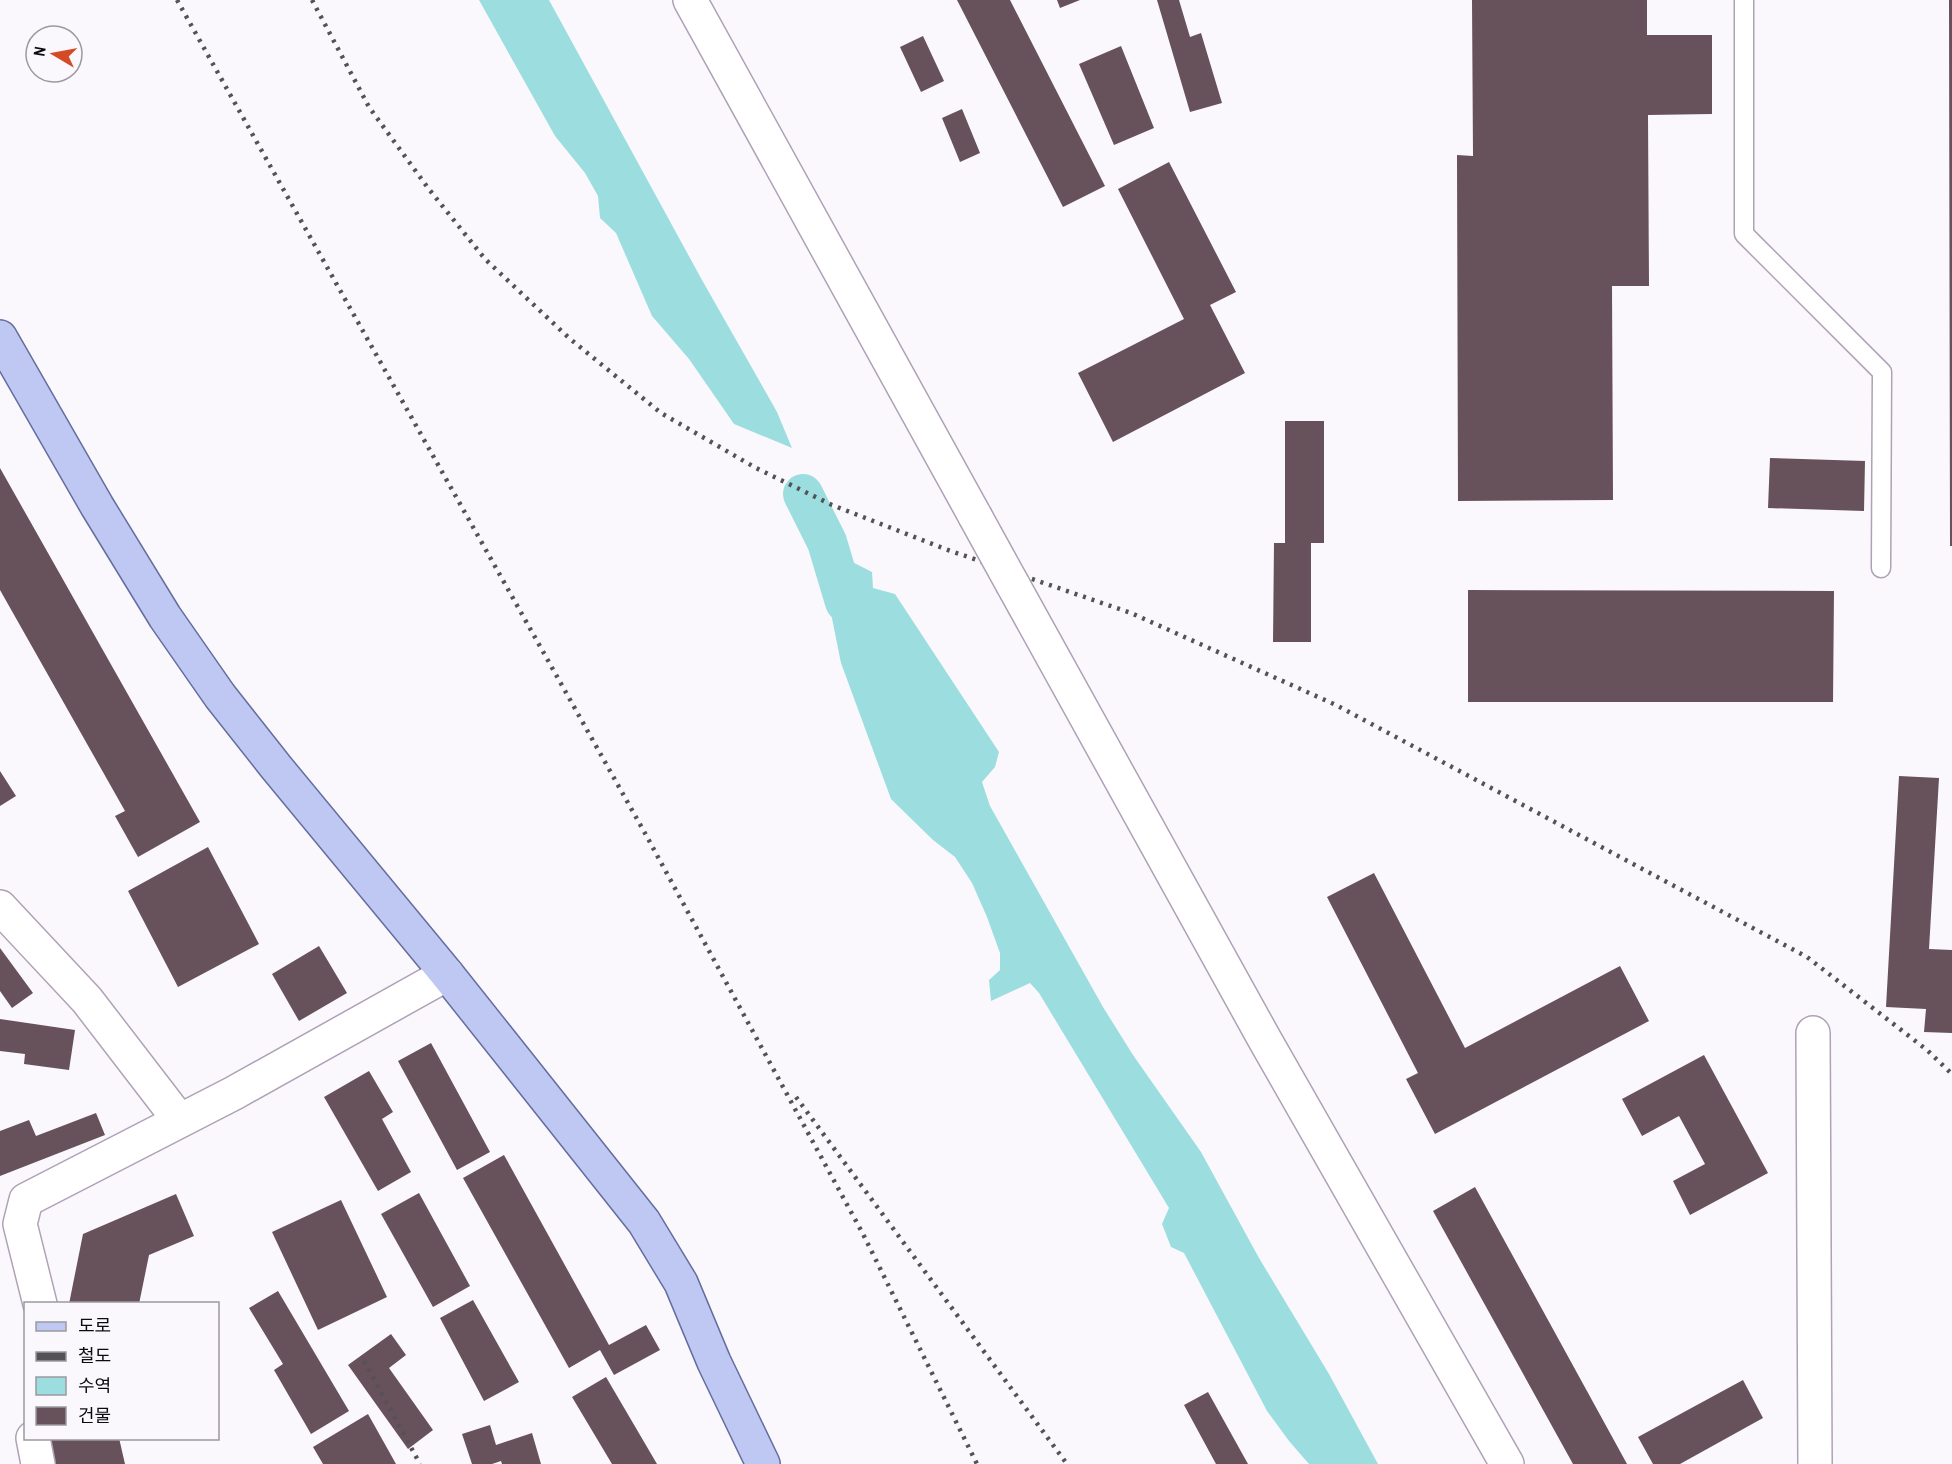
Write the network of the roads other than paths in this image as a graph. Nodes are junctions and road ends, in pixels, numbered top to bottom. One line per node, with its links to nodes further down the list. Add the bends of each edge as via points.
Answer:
1 (690, 0): 13 (street, bridge, via 1265,1040)
2 (1744, 0): 4 (lane, via 1744,234 1882,372)
3 (0, 337): 6 (main road, via 97,506 220,696)
4 (1881, 568)
5 (0, 907): 8 (street, via 87,1000)
6 (447, 974): 8 (street); 12 (main road, via 644,1222 681,1283)
7 (1813, 1033): 14 (street)
8 (180, 1121): 9 (street, via 26,1200 20,1224)
9 (40, 1302)
10 (33, 1440): 11 (street)
11 (38, 1464)
12 (763, 1464)
13 (1507, 1464)
14 (1815, 1464)

